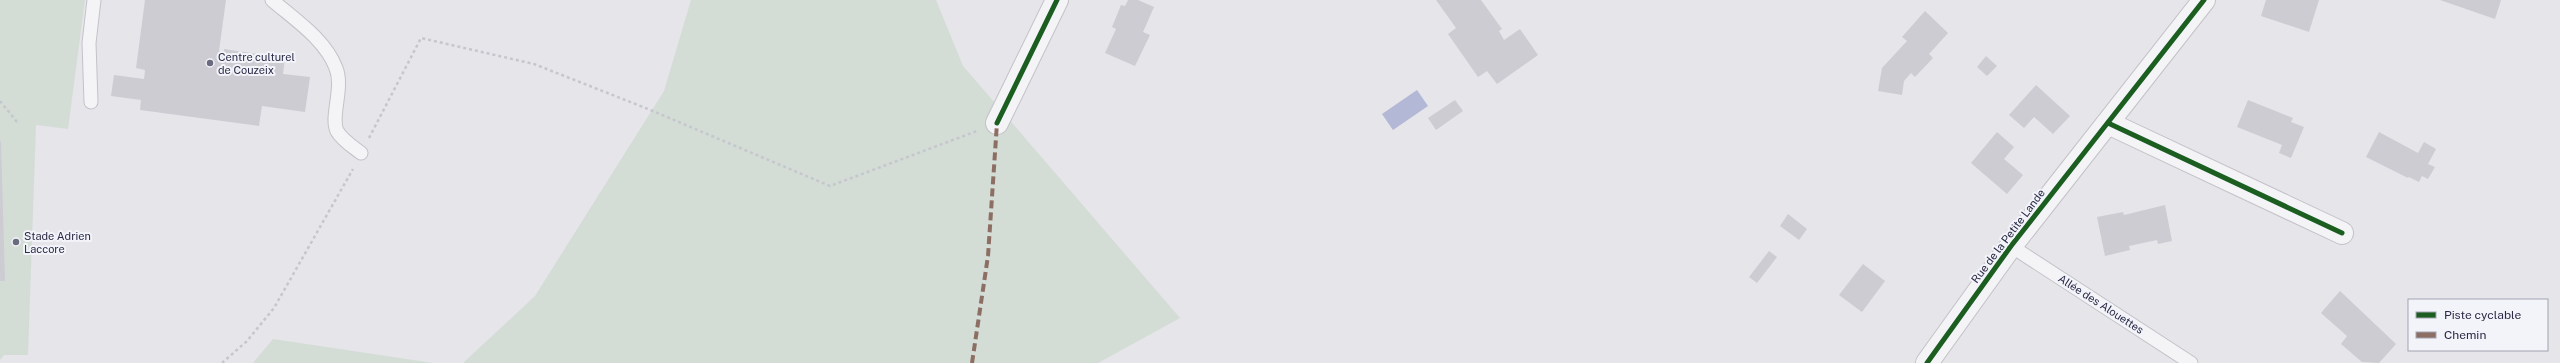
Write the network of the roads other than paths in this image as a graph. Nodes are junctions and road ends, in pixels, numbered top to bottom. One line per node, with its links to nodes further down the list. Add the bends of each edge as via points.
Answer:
1 (94, 0): 5 (lane, via 89,43)
2 (272, 0): 8 (lane, via 313,35 333,62 340,85 335,121 337,130)
3 (1057, 0): 6 (street)
4 (2204, 0): 7 (street, Rue de la Petite Lande)
5 (91, 102)
6 (998, 123)
7 (2108, 123): 9 (street); 10 (street, Rue de la Petite Lande)
8 (361, 153)
9 (2342, 233)
10 (2011, 246): 11 (street, Rue de la Petite Lande); 12 (lane, Allée des Alouettes)
11 (1927, 363)
12 (2191, 363)

